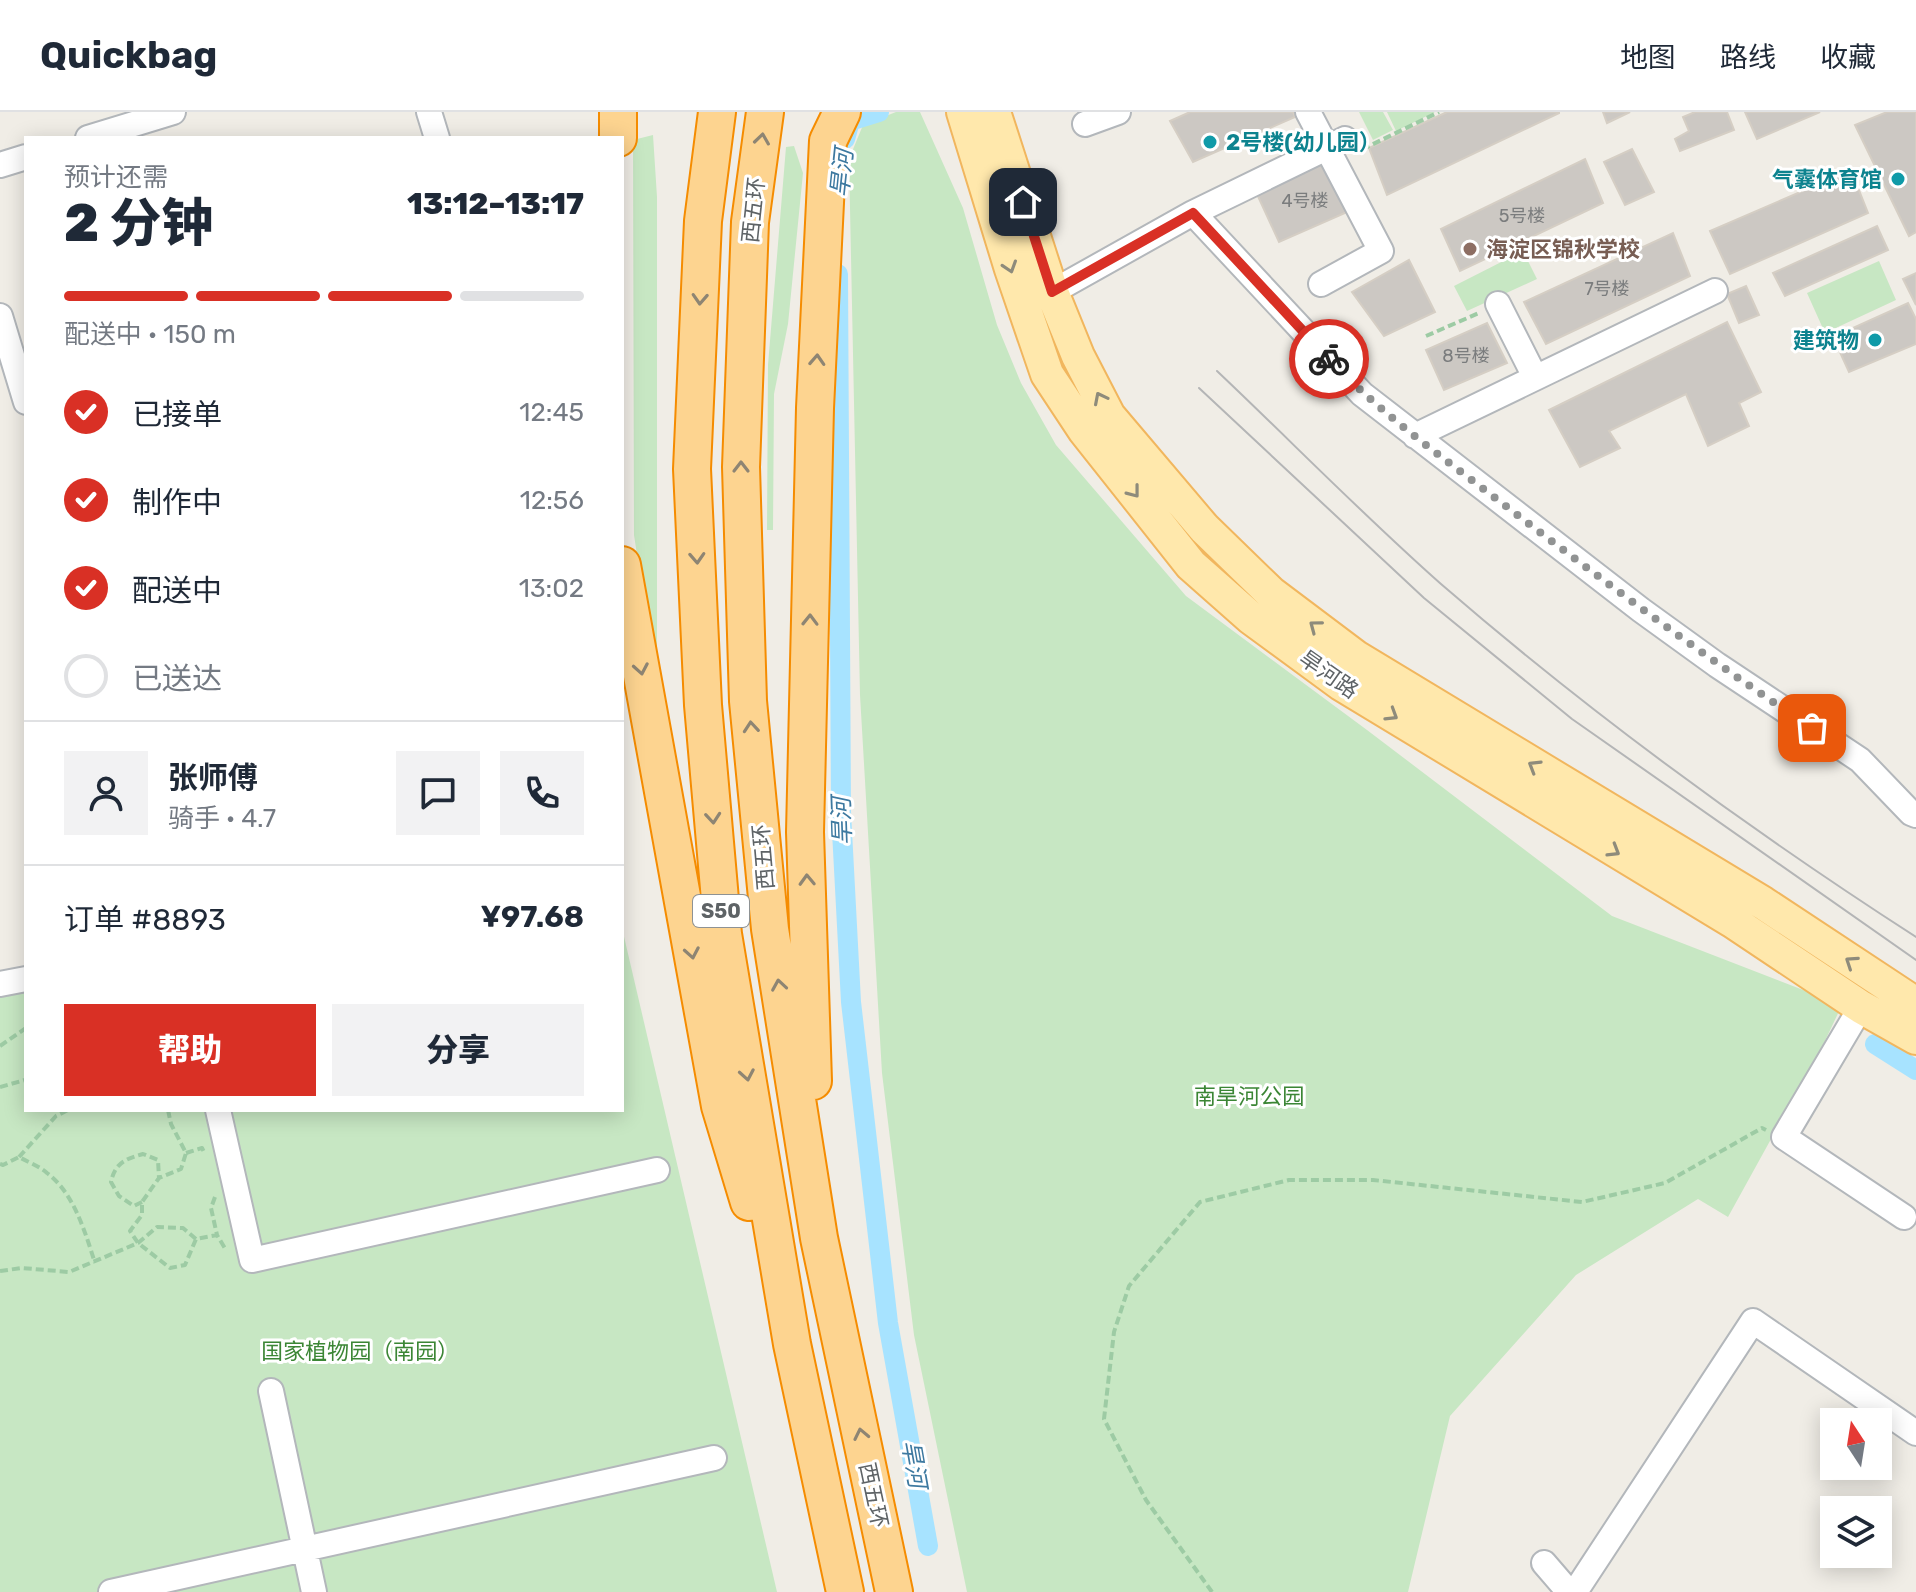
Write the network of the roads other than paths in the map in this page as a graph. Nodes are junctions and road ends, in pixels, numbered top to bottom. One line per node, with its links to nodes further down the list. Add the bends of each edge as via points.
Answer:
1 (173, 112): 12 (street)
2 (429, 112): 14 (street)
3 (618, 112): 15 (highway)
4 (717, 112): 39 (highway, S50, one-way to 39, via 703,221 692,469 703,705 723,934)
5 (765, 112): 38 (highway, 西五环 / S50, one-way to 5, via 770,929 748,701 741,467 750,222)
6 (842, 112): 38 (highway, one-way to 6, via 806,800 815,408 828,141)
7 (963, 112): 33 (main road, 旱河路, one-way to 33, via 1047,374 1084,430 1191,565 1251,618 1341,684 1732,921)
8 (994, 112): 22 (main road, 旱河路)
9 (1118, 112): 11 (street)
10 (1308, 112): 20 (street, via 1381,251)
11 (1085, 124)
12 (150, 129): 13 (street)
13 (102, 136)
14 (435, 136)
15 (618, 136)
16 (1353, 140): 19 (street)
17 (24, 158): 18 (street)
18 (0, 165)
19 (1193, 213): 22 (street); 27 (street, via 1362,394)
20 (1321, 284)
21 (1715, 291): 25 (street)
22 (1052, 292): 32 (main road, 旱河路, one-way to 22, via 1763,903 1356,657 1271,593 1204,528 1109,416)
23 (1489, 308): 25 (street)
24 (0, 316): 26 (street)
25 (1535, 377): 27 (street)
26 (24, 395)
27 (1415, 436): 29 (street, via 1717,665 1860,760)
28 (624, 576): 39 (highway, one-way to 39, via 720,1106)
29 (1916, 815)
30 (24, 979): 31 (street)
31 (0, 984)
32 (1916, 1004)
33 (1861, 1007): 34 (main road, 旱河路); 37 (street, via 1784,1137)
34 (1916, 1038)
35 (218, 1112): 36 (street, via 252,1260)
36 (657, 1170)
37 (1904, 1217)
38 (819, 1238): 48 (highway, 西五环 / S50, one-way to 38)
39 (792, 1344): 47 (highway, S50)
40 (271, 1391): 43 (street)
41 (1916, 1433): 49 (street, via 1753,1321)
42 (714, 1458): 43 (street)
43 (306, 1549): 45 (street); 46 (street)
44 (1544, 1563): 49 (street)
45 (111, 1592)
46 (314, 1592)
47 (845, 1592)
48 (894, 1592)
49 (1572, 1592)

